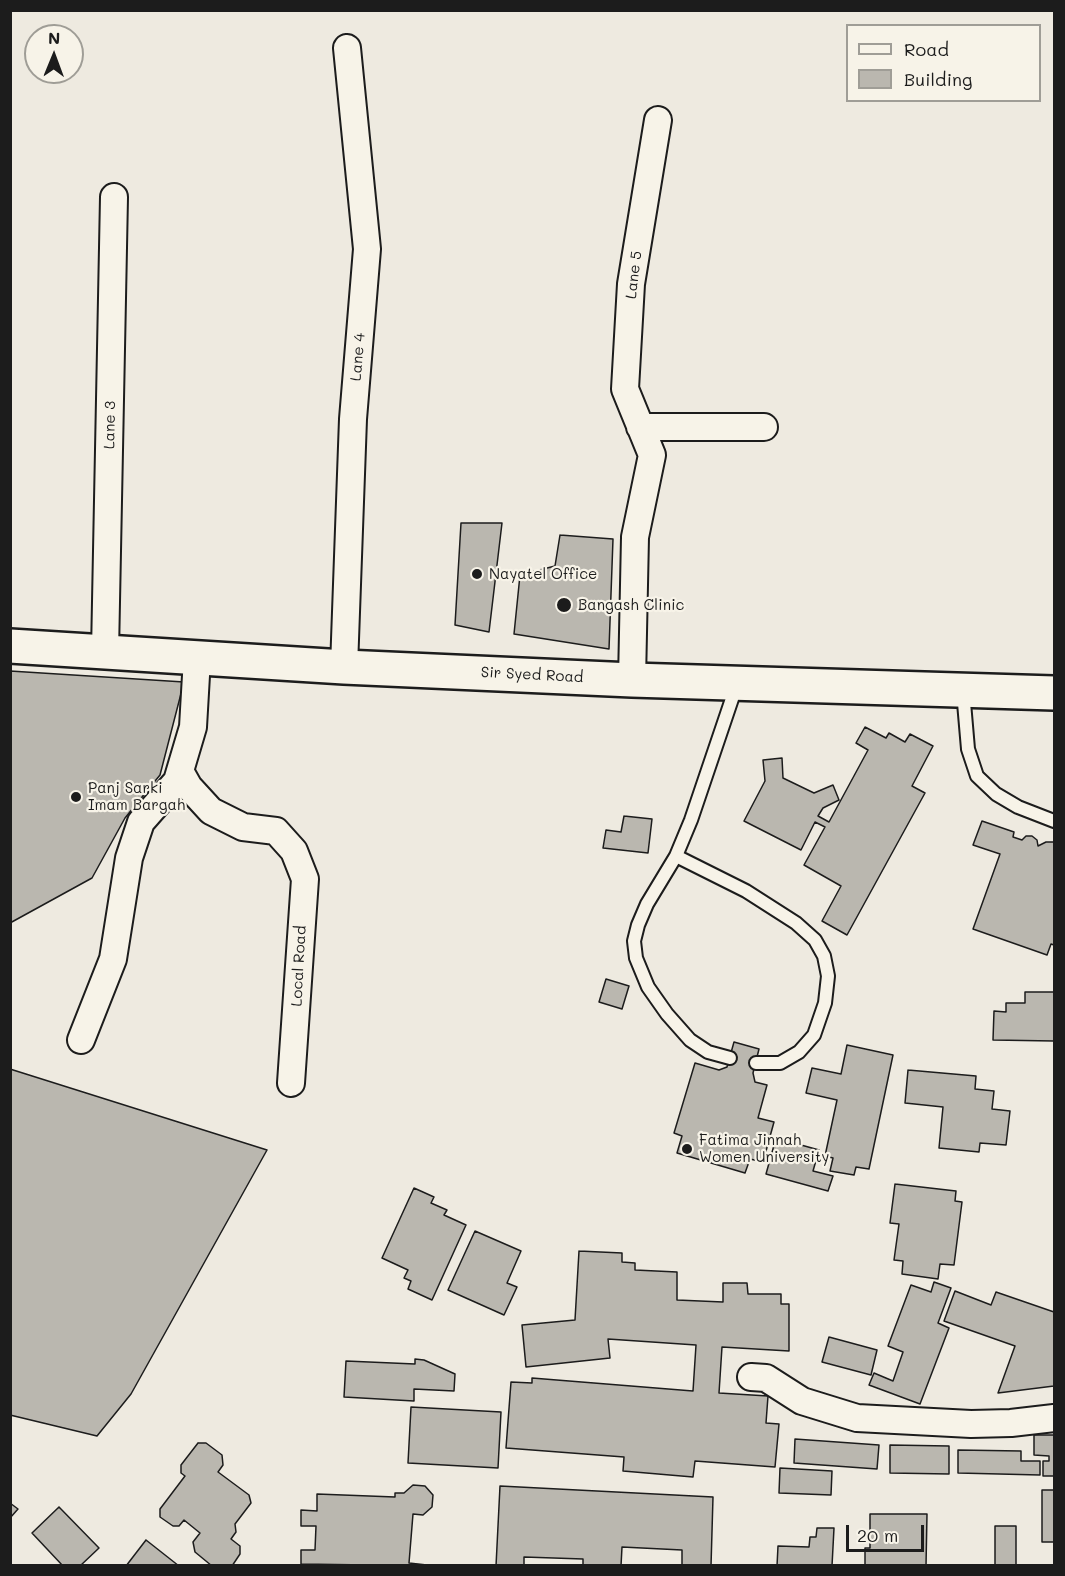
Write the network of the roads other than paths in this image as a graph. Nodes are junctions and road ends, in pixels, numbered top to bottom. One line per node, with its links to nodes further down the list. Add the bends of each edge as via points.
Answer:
1 (347, 48): 9 (street, Lane 4, via 367,249 353,419)
2 (658, 120): 4 (street, Lane 5, via 631,284 625,389)
3 (114, 197): 7 (street, Lane 3)
4 (640, 427): 5 (street); 10 (street, Lane 5, via 652,455 635,537)
5 (764, 427)
6 (10, 646): 7 (street, Sir Syed Road)
7 (105, 652): 8 (street, Sir Syed Road)
8 (197, 658): 9 (street, Sir Syed Road); 14 (street, via 193,727)
9 (344, 667): 10 (street, Sir Syed Road)
10 (632, 680): 11 (street, Sir Syed Road)
11 (738, 683): 12 (street, Sir Syed Road); 16 (lane)
12 (963, 690): 13 (street, Sir Syed Road); 15 (lane, via 968,749 977,776 1018,807)
13 (1054, 693)
14 (180, 771): 17 (street, via 177,782 141,822 129,858 113,959); 20 (street, Local Road, via 211,811 243,827 276,831 294,851 305,879)
15 (1054, 821)
16 (676, 856): 18 (lane, via 638,925 634,941 636,958 648,987 690,1040 708,1052); 19 (lane, via 746,891 796,923 815,940 824,956 828,976 825,1003 814,1035 799,1052 780,1063)
17 (81, 1040)
18 (730, 1058)
19 (756, 1063)
20 (291, 1083)
21 (751, 1377): 22 (street, via 766,1378 802,1401 857,1418 971,1424)
22 (1054, 1418)

